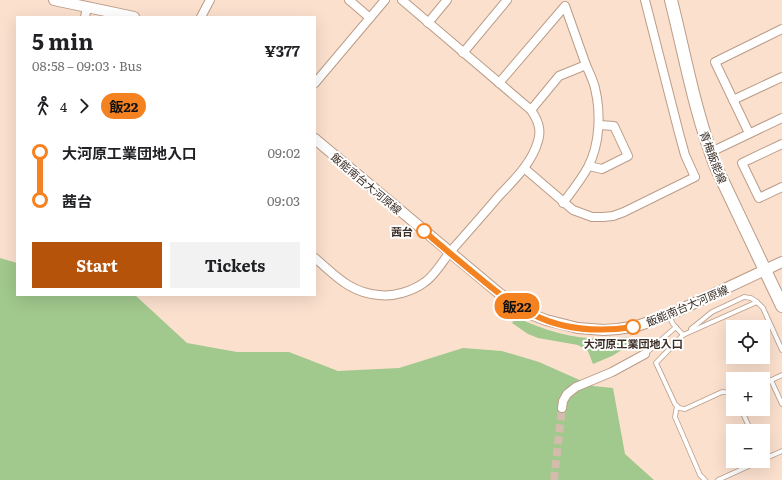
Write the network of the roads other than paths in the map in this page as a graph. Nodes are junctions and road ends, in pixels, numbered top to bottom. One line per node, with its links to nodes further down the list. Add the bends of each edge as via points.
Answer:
1 (54, 0): 11 (street)
2 (210, 0): 14 (street)
3 (349, 0): 15 (street)
4 (385, 0): 15 (street)
5 (402, 0): 16 (street)
6 (447, 0): 16 (street)
7 (507, 0): 18 (street)
8 (645, 0): 34 (street, via 683,148 695,177 613,216 583,215)
9 (671, 0): 30 (main road, 青梅飯能線)
10 (566, 3): 19 (street); 22 (street)
11 (87, 7): 12 (street); 13 (street)
12 (85, 16)
13 (129, 16)
14 (202, 16)
15 (370, 18): 21 (street)
16 (428, 23): 18 (street)
17 (782, 29): 23 (street, via 715,62)
18 (463, 53): 22 (street)
19 (586, 65): 24 (street, via 559,76); 26 (street, via 595,88)
20 (782, 77): 23 (street)
21 (316, 82)
22 (499, 83): 24 (street)
23 (733, 100): 27 (street)
24 (531, 110): 32 (street, via 540,129 533,154)
25 (782, 118): 27 (street)
26 (599, 125): 31 (street); 31 (street, via 614,126 628,156 602,169)
27 (750, 134): 30 (street)
28 (316, 140): 35 (street, 飯能南台大河原線)
29 (782, 144): 33 (street, via 742,163 759,198)
30 (710, 152): 38 (main road, 青梅飯能線)
31 (589, 166): 34 (street)
32 (524, 168): 34 (street); 35 (street)
33 (782, 187)
34 (563, 203)
35 (450, 253): 36 (street, via 426,282 395,294 380,296 348,286); 41 (street, 飯能南台大河原線, via 518,306 533,315 563,325 618,329 637,326)
36 (316, 259)
37 (782, 262): 38 (street, 飯能南台大河原線)
38 (764, 270): 40 (main road, 青梅飯能線); 41 (street, 飯能南台大河原線)
39 (757, 302): 43 (lane); 43 (lane, via 744,297 712,312); 44 (lane, via 763,308)
40 (782, 306)
41 (668, 315): 42 (lane)
42 (676, 327): 43 (lane); 45 (lane)
43 (684, 334): 50 (lane, via 656,363)
44 (782, 350)
45 (645, 354): 51 (street, via 612,372 576,387 567,394)
46 (782, 375): 47 (lane)
47 (771, 380): 49 (lane)
48 (726, 392): 50 (lane, via 685,409)
49 (782, 404)
50 (677, 406): 55 (lane, via 675,417 700,475)
51 (562, 408)
52 (782, 451): 53 (lane)
53 (770, 456)
54 (743, 468): 56 (lane)
55 (705, 480)
56 (718, 480)

